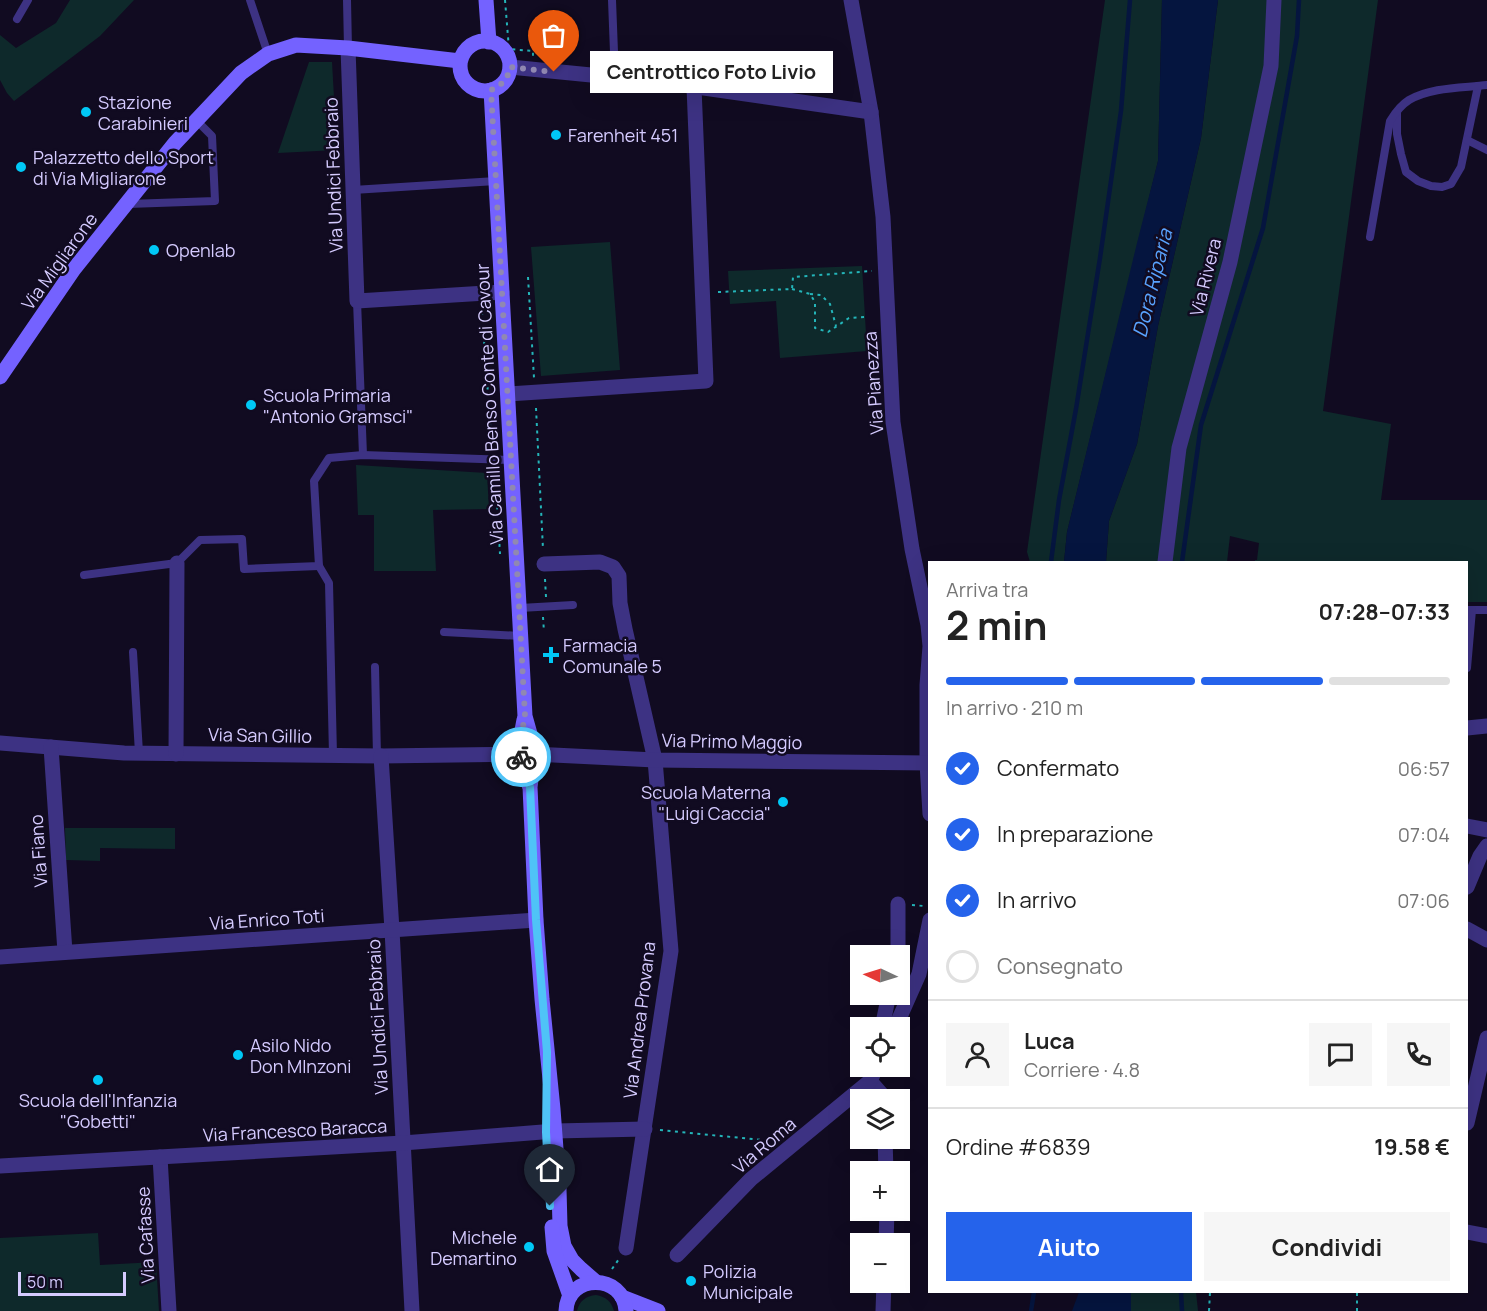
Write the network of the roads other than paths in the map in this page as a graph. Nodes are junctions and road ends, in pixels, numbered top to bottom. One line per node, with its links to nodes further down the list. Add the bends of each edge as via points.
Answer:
1 (28, 0): 8 (lane)
2 (250, 0): 11 (lane)
3 (347, 0): 10 (lane)
4 (486, 0): 9 (main road)
5 (612, 0): 14 (lane)
6 (851, 0): 19 (street, Via Pianezza)
7 (1274, 0): 33 (street, Via Rivera, via 1271,66 1230,262 1179,448)
8 (17, 19)
9 (489, 42): 12 (main road, via 474,44); 13 (main road, via 502,48)
10 (348, 48): 11 (main road, Via Migliarone, via 296,45); 12 (main road, Via Migliarone); 24 (street, Via Undici Febbraio)
11 (268, 54): 20 (main road, Via Migliarone, via 241,73)
12 (460, 61): 17 (main road, via 468,84 475,89)
13 (510, 67): 14 (street); 17 (main road, via 504,82)
14 (615, 78): 16 (street)
15 (1483, 85): 18 (lane, via 1421,94); 21 (lane)
16 (694, 87): 19 (street); 30 (street, via 706,381)
17 (491, 90): 23 (main road, Via Camillo Benso Conte di Cavour)
18 (1396, 111): 21 (lane, via 1406,172 1418,181 1431,186 1451,184 1461,167); 26 (lane, via 1390,121)
19 (871, 112): 42 (street, Via Pianezza, via 883,217 893,422)
20 (196, 120): 25 (main road, Via Migliarone); 25 (lane, via 212,136 215,201)
21 (1467, 140): 22 (lane)
22 (1487, 150)
23 (496, 181): 24 (lane); 27 (main road, Via Camillo Benso Conte di Cavour)
24 (353, 190): 28 (street, Via Undici Febbraio)
25 (127, 204): 29 (main road, Via Migliarone)
26 (1370, 237)
27 (502, 292): 28 (street); 30 (main road, Via Camillo Benso Conte di Cavour)
28 (357, 301): 31 (lane)
29 (2, 369)
30 (507, 394): 32 (main road, Via Camillo Benso Conte di Cavour)
31 (363, 455): 32 (lane); 36 (lane, via 329,458 314,481)
32 (511, 460): 39 (main road, Via Camillo Benso Conte di Cavour)
33 (1165, 561)
34 (177, 563): 36 (lane, via 200,540 242,539 244,569); 37 (lane); 54 (street)
35 (544, 564): 58 (street, Via Andrea Provana, via 600,562 613,567 619,576 623,621)
36 (319, 566): 56 (lane, via 329,583)
37 (84, 575)
38 (573, 605): 39 (lane)
39 (520, 608): 44 (main road, Via Camillo Benso Conte di Cavour)
40 (1470, 610): 41 (lane); 45 (lane)
41 (1487, 610)
42 (928, 631)
43 (444, 632): 44 (lane)
44 (521, 636): 55 (main road, Via Camillo Benso Conte di Cavour, via 525,716 520,741)
45 (1468, 649)
46 (133, 652): 53 (lane)
47 (375, 667): 57 (lane)
48 (928, 672): 59 (street, Via Pianezza)
49 (1487, 726): 50 (street)
50 (1468, 728)
51 (0, 743): 52 (street, Via San Gillio)
52 (51, 747): 53 (street, Via San Gillio); 71 (street, Via Fiano)
53 (139, 753): 54 (street, Via San Gillio)
54 (176, 754): 56 (street, Via San Gillio)
55 (527, 754): 57 (street, Via San Gillio); 58 (street, Via Primo Maggio); 65 (main road, Via Camillo Benso Conte di Cavour, via 522,765 530,787)
56 (333, 755): 57 (street, Via San Gillio)
57 (379, 756): 66 (street, Via Undici Febbraio)
58 (655, 760): 59 (street, Via Primo Maggio); 77 (street, Via Andrea Provana, via 671,951)
59 (928, 763)
60 (1468, 826): 61 (street)
61 (1487, 830)
62 (1484, 851): 63 (street)
63 (1468, 885)
64 (898, 904): 70 (street)
65 (536, 920): 66 (street, Via Enrico Toti); 78 (main road, Via Camillo Benso Conte di Cavour)
66 (392, 930): 71 (street, Via Enrico Toti); 79 (street, Via Undici Febbraio)
67 (928, 930): 73 (street, via 919,974)
68 (1468, 930): 69 (street)
69 (1487, 940)
70 (898, 945)
71 (64, 952): 72 (street, Via Enrico Toti)
72 (0, 957)
73 (900, 1017)
74 (1487, 1038): 76 (street)
75 (866, 1077): 85 (street, Via Roma, via 751,1179)
76 (1468, 1119)
77 (645, 1129): 78 (street, Via Francesco Baracca); 84 (street, Via Andrea Provana)
78 (550, 1131): 79 (street, Via Francesco Baracca); 86 (main road, Via Camillo Benso Conte di Cavour, via 564,1246 572,1260); 88 (main road, Via Camillo Benso Conte di Cavour, via 554,1251)
79 (403, 1143): 80 (street, Via Francesco Baracca); 91 (street, Via Undici Febbraio)
80 (160, 1157): 81 (street, Via Francesco Baracca); 90 (street, Via Cafasse)
81 (0, 1166)
82 (1468, 1232): 83 (street)
83 (1487, 1236)
84 (626, 1248)
85 (677, 1255)
86 (596, 1282): 88 (main road, via 577,1288); 89 (main road, Via Camillo Benso Conte di Cavour, via 616,1289)
87 (884, 1293): 93 (street)
88 (568, 1304)
89 (624, 1304): 92 (main road, Via Camillo Benso Conte di Cavour)
90 (169, 1311)
91 (412, 1311)
92 (658, 1311)
93 (883, 1311)

